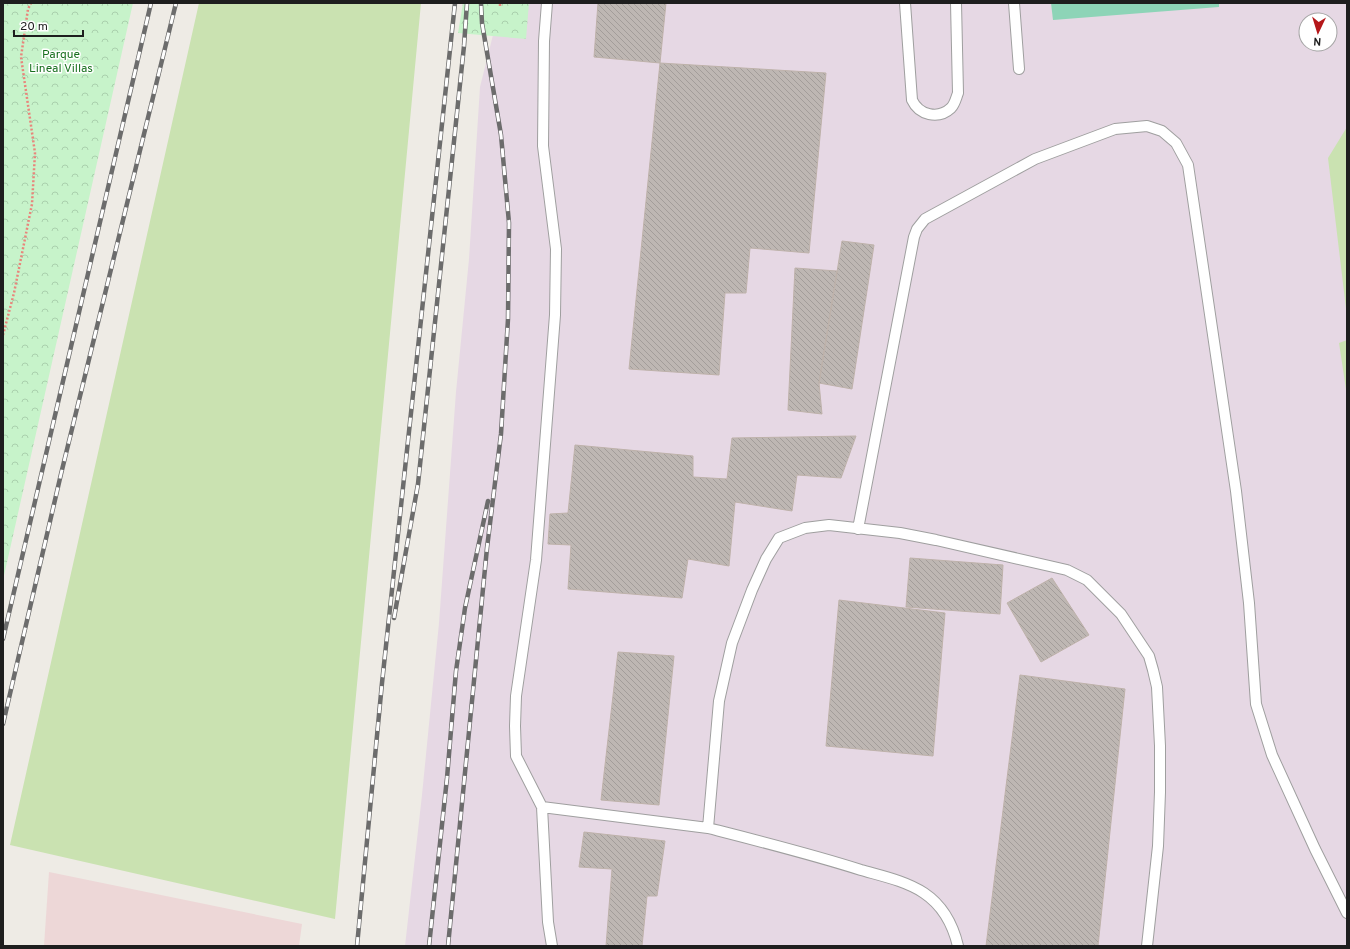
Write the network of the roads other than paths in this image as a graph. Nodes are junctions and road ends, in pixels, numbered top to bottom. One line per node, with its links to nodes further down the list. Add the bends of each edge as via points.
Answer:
1 (547, 3): 7 (lane, via 543,146 556,249 555,315 536,560 516,696 515,726 516,756)
2 (905, 3): 3 (lane, via 912,100 914,106 930,115 938,115 950,108 955,103 958,93)
3 (956, 3)
4 (1014, 3): 5 (lane)
5 (1019, 70)
6 (858, 529): 8 (lane, via 829,525 805,528 779,538 766,559 732,643 719,701); 9 (lane, via 914,237 921,224 925,219 1035,159 1115,129 1147,126 1162,130 1176,143 1188,165 1236,491 1249,603 1256,704 1272,755); 12 (lane, via 936,540 1067,570 1086,580 1121,614 1149,656 1157,688 1160,746 1158,846)
7 (542, 807): 8 (lane); 10 (lane, via 548,922)
8 (708, 828): 11 (lane, via 829,860 906,884 924,893 943,911)
9 (1347, 913)
10 (552, 946)
11 (958, 946)
12 (1147, 946)

